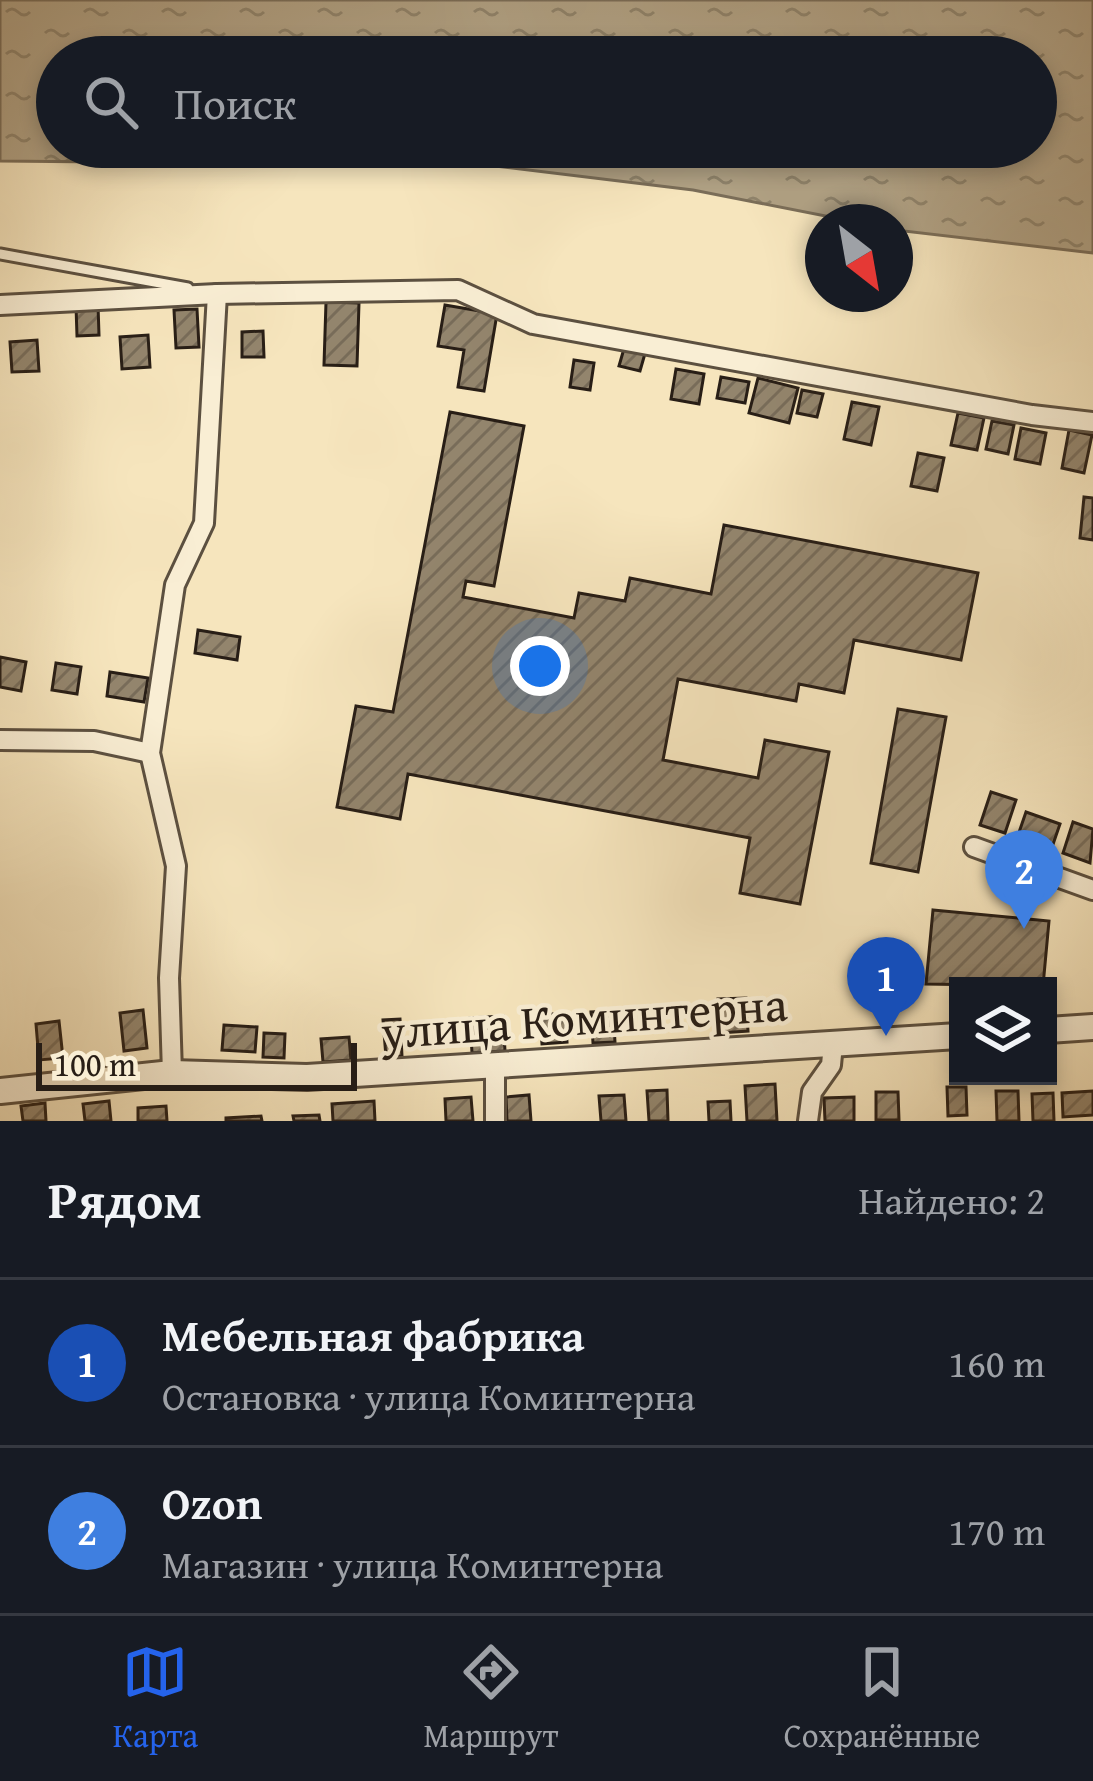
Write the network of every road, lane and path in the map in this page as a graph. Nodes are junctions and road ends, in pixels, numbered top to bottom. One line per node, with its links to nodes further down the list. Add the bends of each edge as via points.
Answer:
1 (0, 254): 2 (lane)
2 (217, 293): 3 (street); 4 (street, via 458,290 532,324); 6 (street, via 204,523 175,585)
3 (0, 304)
4 (1093, 422)
5 (0, 740): 6 (street, via 94,741)
6 (150, 753): 14 (street, via 176,866)
7 (974, 847): 8 (street)
8 (1093, 890)
9 (1093, 1027): 10 (street)
10 (1057, 1029)
11 (949, 1037): 12 (street, улица Коминтерна)
12 (833, 1044): 13 (street, улица Коминтерна); 17 (street)
13 (495, 1065): 14 (street, улица Коминтерна, via 308,1077); 16 (street)
14 (172, 1073): 15 (street, улица Коминтерна)
15 (0, 1090)
16 (495, 1121)
17 (808, 1121)

